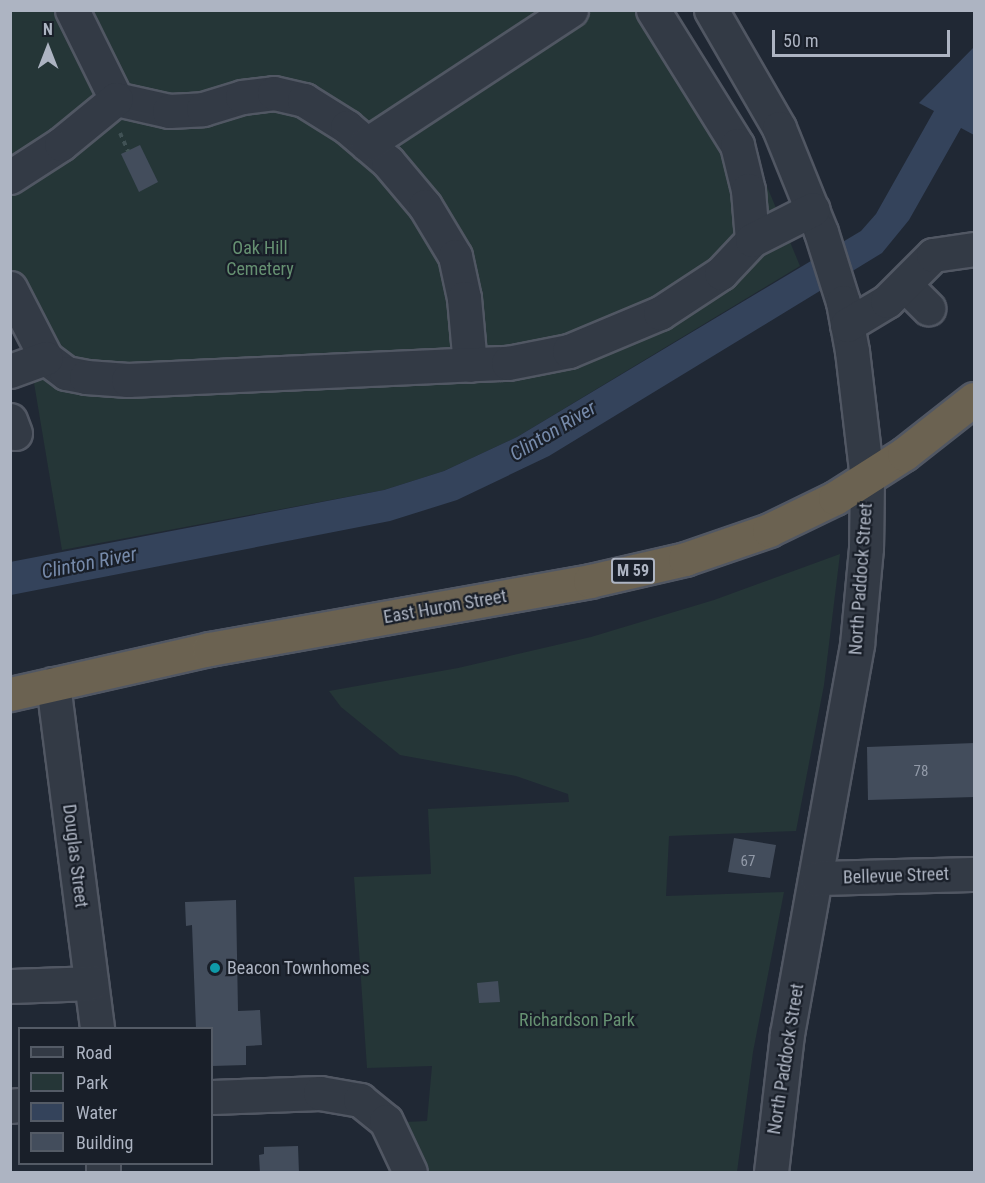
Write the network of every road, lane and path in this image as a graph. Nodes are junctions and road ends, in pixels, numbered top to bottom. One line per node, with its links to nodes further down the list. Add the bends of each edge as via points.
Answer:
1 (72, 10): 5 (street)
2 (571, 10): 6 (street)
3 (653, 10): 9 (street, via 737,145 748,190)
4 (711, 10): 8 (street, North Paddock Street, via 766,102)
5 (116, 99): 6 (street, via 169,111 203,109 273,93 304,100); 7 (street, via 61,144)
6 (368, 144): 16 (street, via 424,206 455,256 464,298)
7 (10, 177)
8 (817, 220): 9 (street); 14 (street, North Paddock Street)
9 (752, 240): 16 (street, via 721,273 660,313 544,359)
10 (975, 249): 11 (street, via 941,251 924,261)
11 (905, 285): 13 (street); 14 (street, via 874,310)
12 (10, 288): 15 (street)
13 (928, 309)
14 (845, 314): 19 (street, North Paddock Street)
15 (46, 358): 16 (street, via 66,374 128,380); 17 (street)
16 (470, 365)
17 (10, 371)
18 (975, 399): 19 (highway, M 59)
19 (867, 479): 20 (highway, East Huron Street / M 59, via 769,530 685,559 590,581 209,649); 23 (street, North Paddock Street, via 866,548 857,645)
20 (53, 684): 21 (highway, East Huron Street / M 59); 24 (street, Douglas Street)
21 (10, 694)
22 (975, 874): 23 (street, Bellevue Street)
23 (817, 878): 29 (street, North Paddock Street, via 784,1051)
24 (92, 984): 25 (street); 26 (street, Douglas Street)
25 (10, 986)
26 (97, 1027)
27 (213, 1097): 28 (street, via 320,1092 360,1100 386,1121)
28 (410, 1173)
29 (771, 1173)

